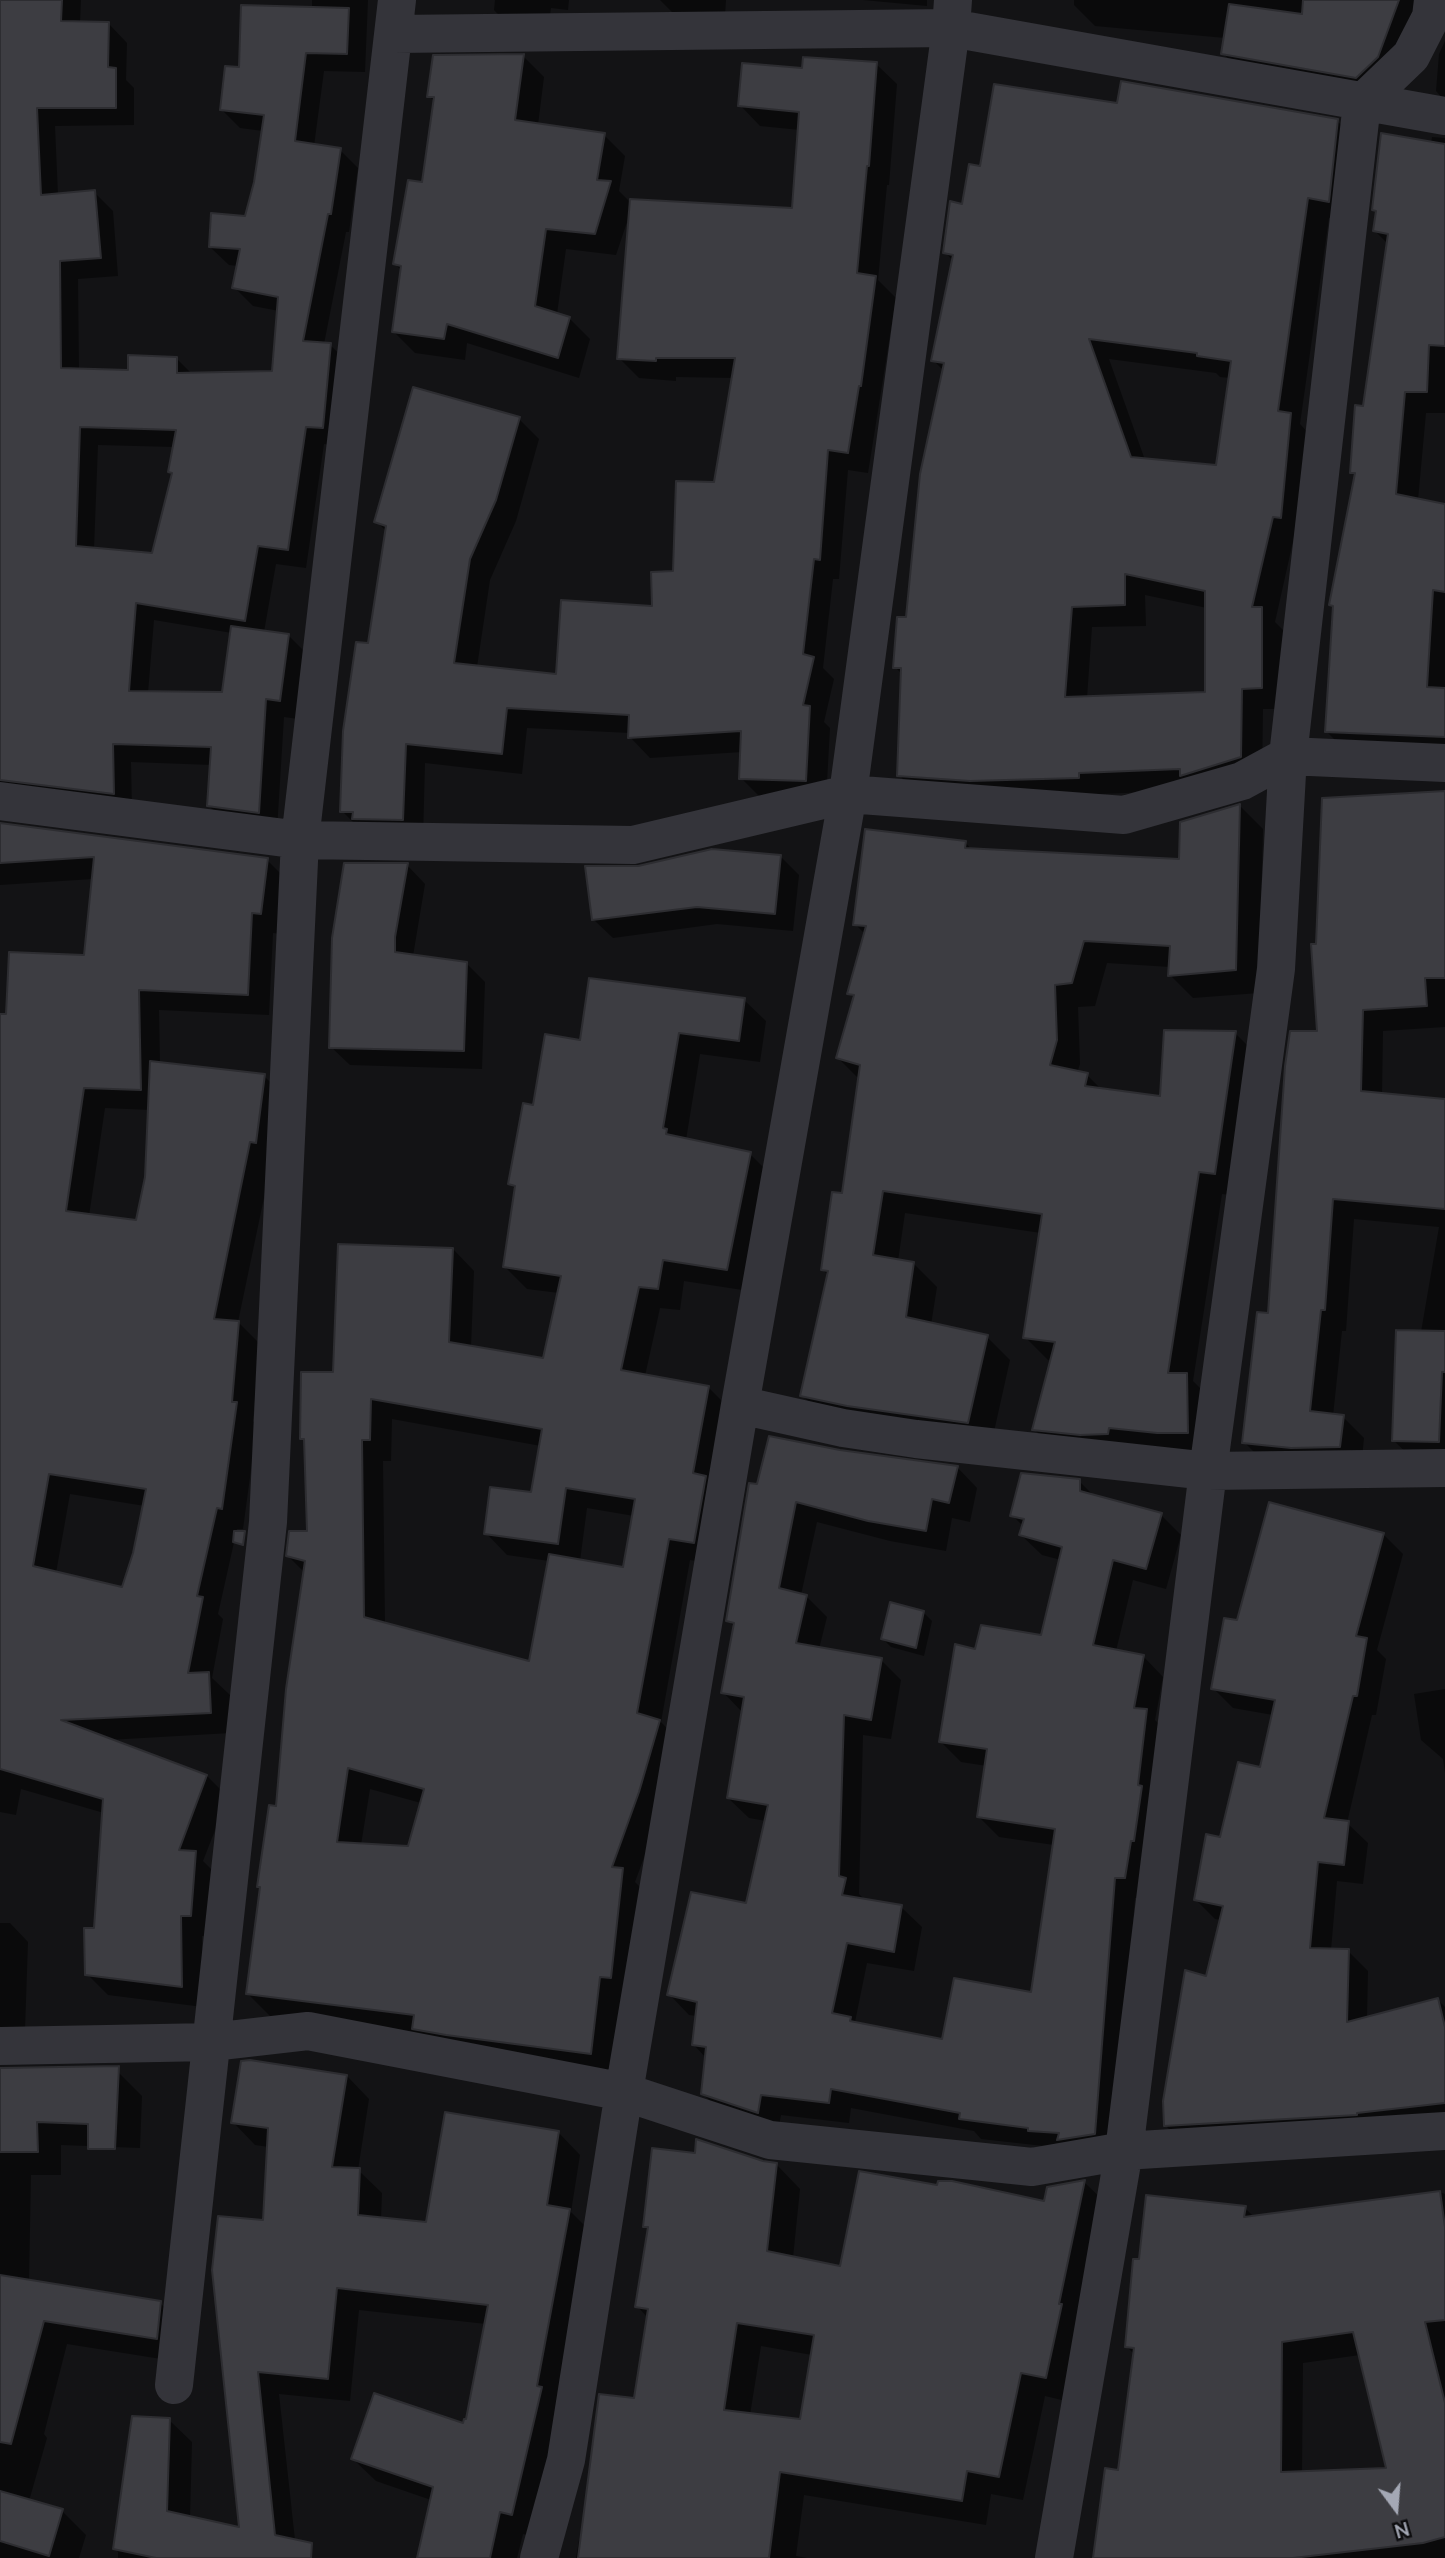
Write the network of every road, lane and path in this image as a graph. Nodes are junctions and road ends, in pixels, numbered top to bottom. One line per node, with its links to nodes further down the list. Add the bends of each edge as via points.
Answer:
1 (1433, 0): 4 (street, via 1430,17 1411,55)
2 (952, 14): 3 (street); 4 (street); 8 (street)
3 (396, 17): 10 (street)
4 (1362, 103): 5 (street); 6 (street)
5 (1445, 116)
6 (1289, 756): 7 (street); 8 (street, via 1242,781 1124,815); 13 (street, via 1276,969)
7 (1445, 762)
8 (848, 794): 10 (street, via 633,845); 11 (street)
9 (0, 801): 10 (street)
10 (300, 840): 14 (street, via 268,1522)
11 (740, 1405): 13 (street, via 916,1439); 16 (street)
12 (1445, 1468): 13 (street)
13 (1208, 1471): 18 (street)
14 (212, 2042): 15 (street); 16 (street, via 308,2031); 19 (street)
15 (0, 2046)
16 (624, 2091): 18 (street, via 770,2140 1032,2166); 20 (street, via 566,2460)
17 (1445, 2131): 18 (street)
18 (1124, 2151): 21 (street)
19 (174, 2385)
20 (539, 2558)
21 (1054, 2558)

